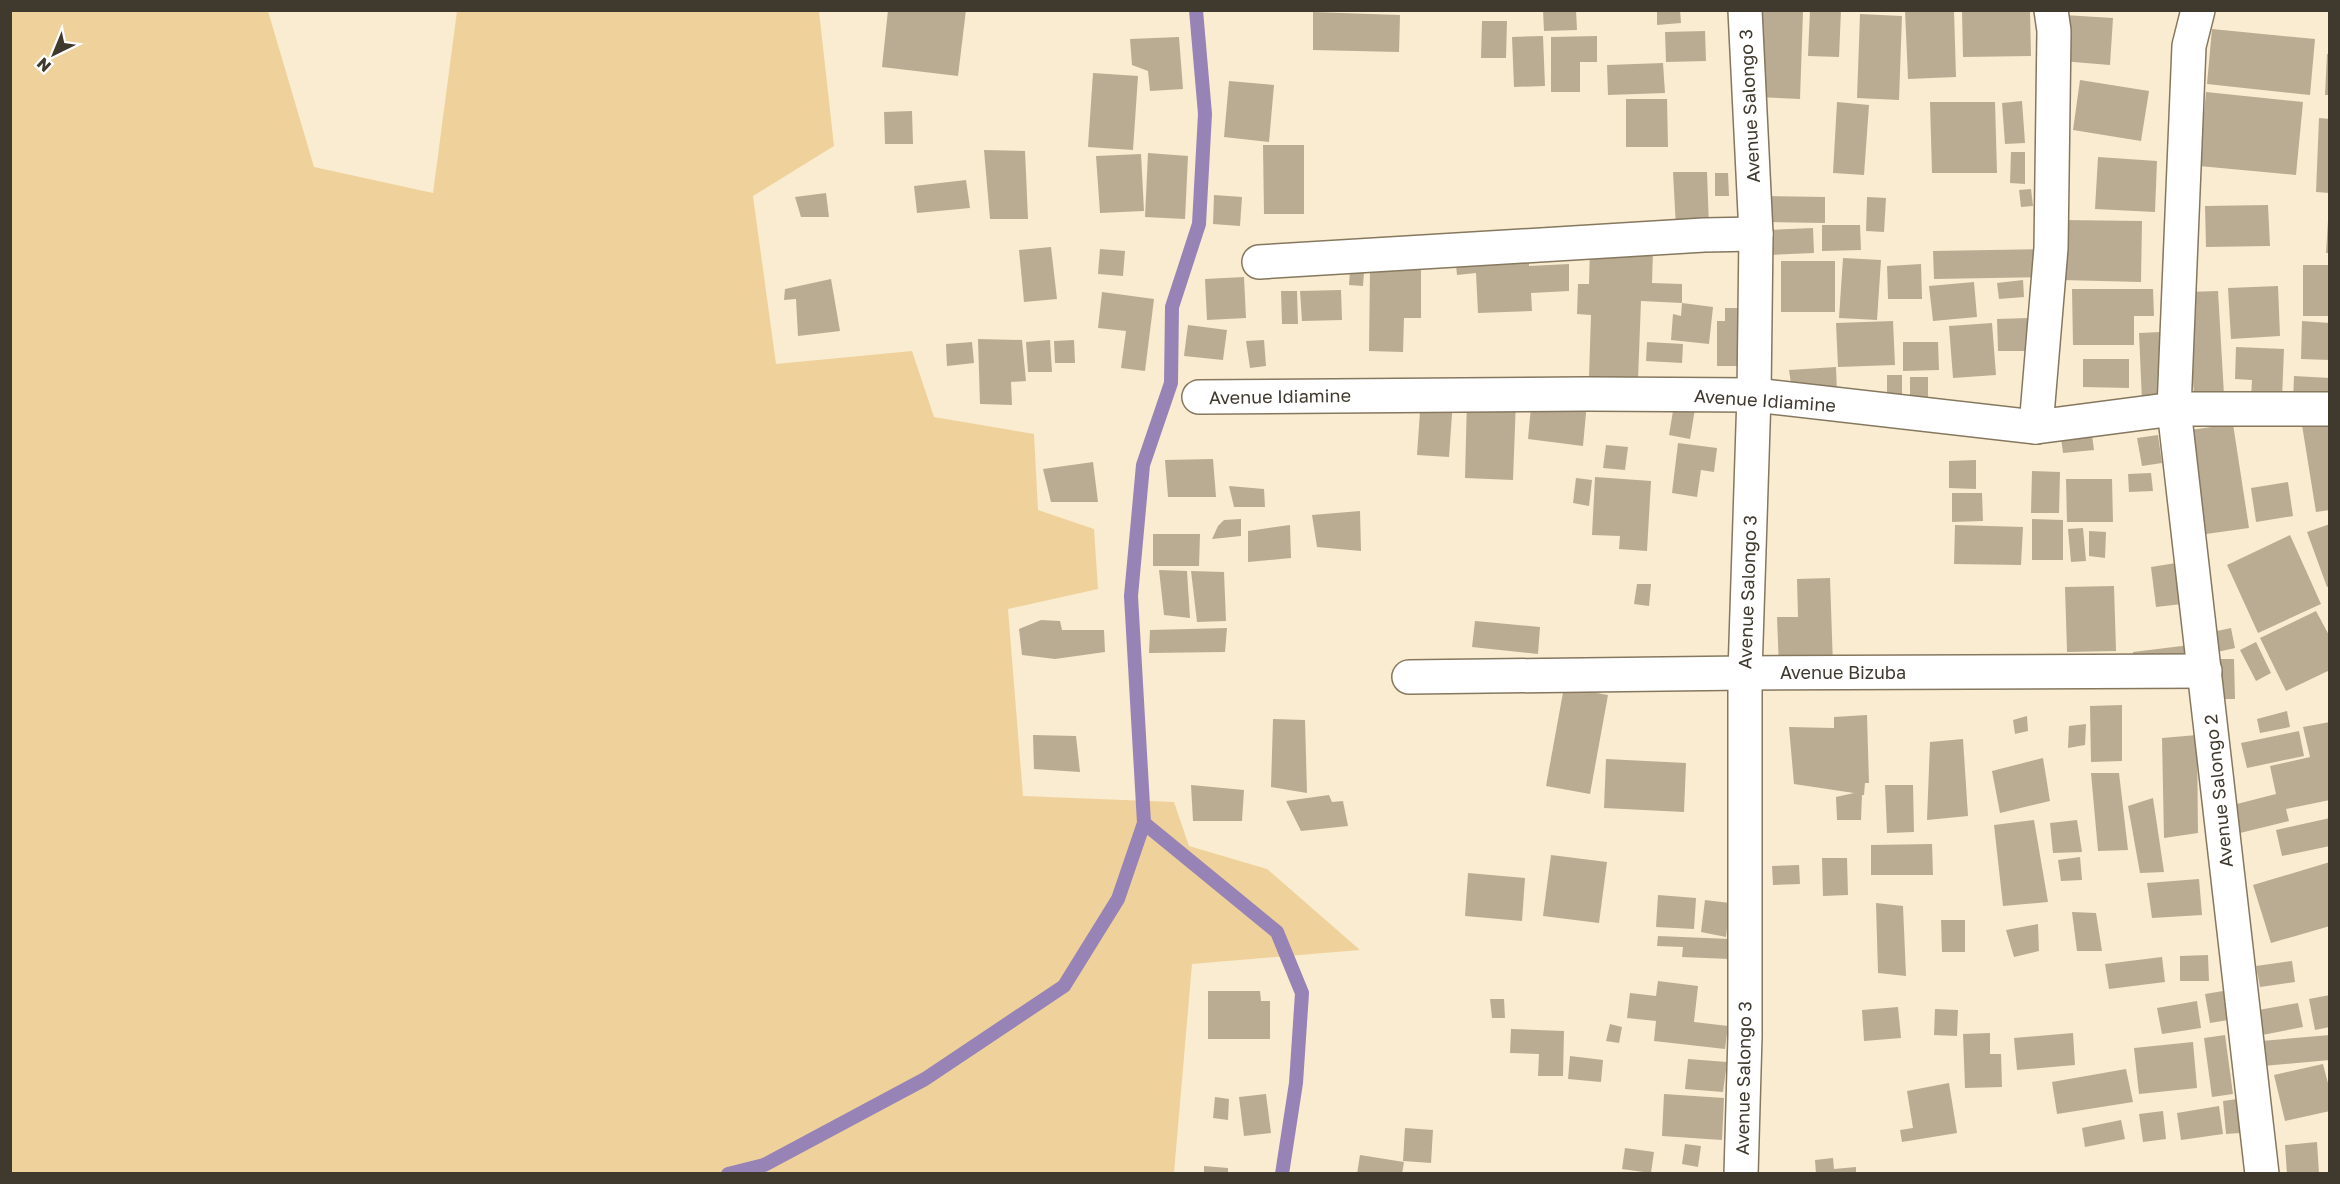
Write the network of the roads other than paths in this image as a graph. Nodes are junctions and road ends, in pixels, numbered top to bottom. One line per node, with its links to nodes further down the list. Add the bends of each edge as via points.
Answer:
1 (1745, 10): 4 (street, Avenue Salongo 3)
2 (2051, 10): 10 (street, via 2051,248)
3 (2199, 10): 8 (street, Avenue Salongo 2, via 2189,46)
4 (1756, 234): 5 (street); 6 (street, Avenue Salongo 3)
5 (1259, 262)
6 (1754, 395): 7 (street, Avenue Idiamine); 10 (street, Avenue Idiamine); 12 (street, Avenue Salongo 3)
7 (1199, 397)
8 (2174, 409): 9 (street, Avenue Idiamine); 10 (street, Avenue Idiamine); 11 (street, Avenue Salongo 2)
9 (2330, 409)
10 (2036, 427)
11 (2205, 671): 12 (street, Avenue Bizuba); 15 (street, Avenue Salongo 2)
12 (1745, 672): 13 (street, Avenue Bizuba); 14 (street, Avenue Salongo 3)
13 (1408, 677)
14 (1741, 1173)
15 (2262, 1173)

